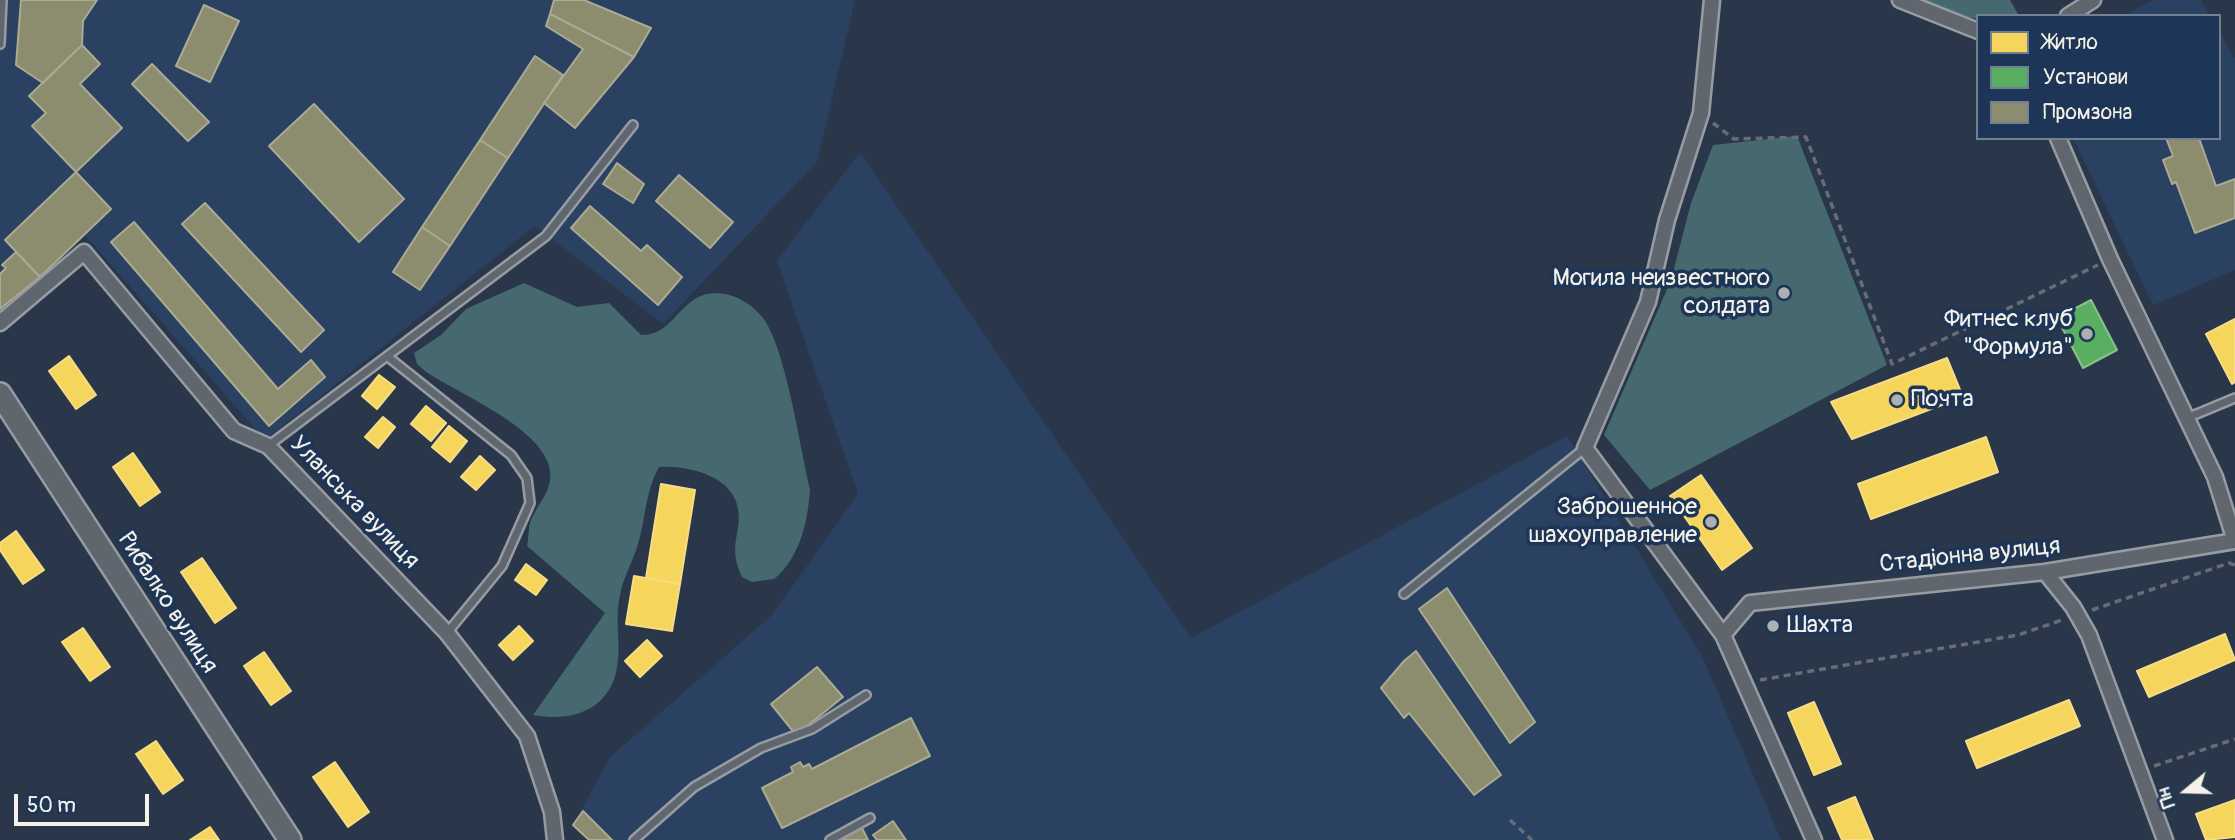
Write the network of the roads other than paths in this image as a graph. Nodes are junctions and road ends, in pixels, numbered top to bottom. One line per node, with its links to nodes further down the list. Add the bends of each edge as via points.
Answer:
1 (2, 0): 7 (lane)
2 (1712, 0): 16 (street, via 1701,113 1667,220 1648,302)
3 (1900, 0): 6 (street)
4 (2093, 0): 5 (street)
5 (2071, 14)
6 (1976, 30)
7 (0, 44)
8 (634, 125): 11 (lane, via 546,236)
9 (2059, 140): 14 (street)
10 (0, 323): 15 (street, Уланська вулиця, via 84,252 234,430)
11 (387, 356): 15 (lane); 20 (lane, via 511,456 527,478 530,503 502,566)
12 (0, 394): 24 (street, Рибалко вулиця)
13 (2235, 398): 14 (lane)
14 (2187, 418): 17 (street, via 2216,477)
15 (268, 446): 20 (street, Уланська вулиця)
16 (1585, 448): 19 (lane); 21 (street)
17 (2235, 541): 18 (street, Стадіонна вулиця)
18 (2045, 572): 21 (street, Стадіонна вулиця, via 1750,603); 29 (street, via 2089,635)
19 (1404, 594)
20 (447, 634): 25 (street, Уланська вулиця, via 527,736 552,812)
21 (1723, 635): 28 (street)
22 (866, 695): 26 (lane, via 812,729 761,748 694,787)
23 (870, 818): 27 (lane)
24 (290, 840)
25 (555, 840)
26 (634, 840)
27 (830, 840)
28 (1814, 840)
29 (2165, 840)

